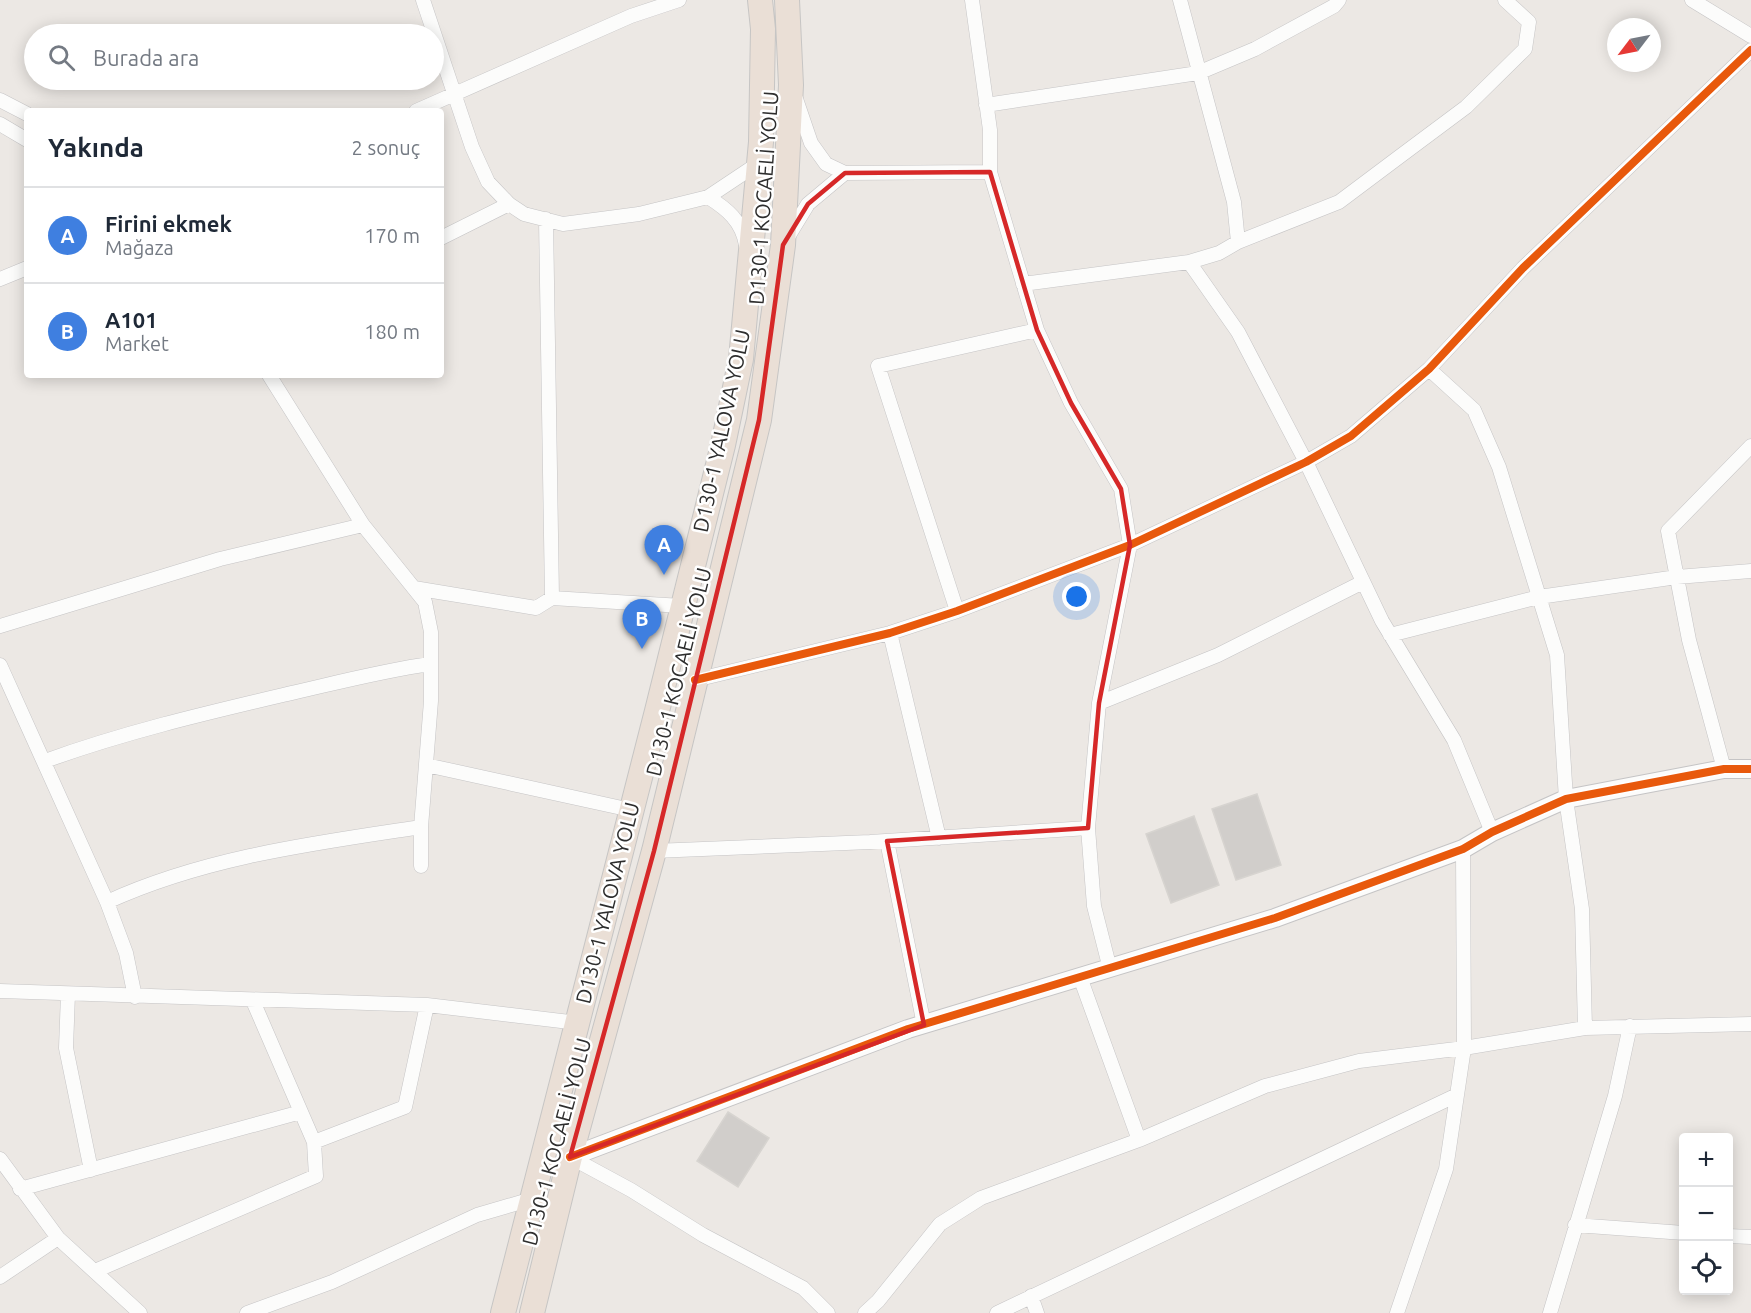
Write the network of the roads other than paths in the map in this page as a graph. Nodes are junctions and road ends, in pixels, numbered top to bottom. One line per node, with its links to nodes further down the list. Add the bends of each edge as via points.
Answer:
1 (423, 0): 10 (street)
2 (679, 0): 16 (street, via 631,16)
3 (760, 0): 23 (highway, D130-1 YALOVA YOLU, via 763,29)
4 (787, 0): 15 (highway, D130-1 KOCAELİ YOLU)
5 (972, 0): 18 (street)
6 (1180, 0): 14 (street)
7 (1340, 0): 14 (street, via 1255,49)
8 (1505, 0): 30 (street, via 1529,22 1525,49 1466,107 1339,202)
9 (1692, 0): 11 (street)
10 (432, 24)
11 (1751, 36)
12 (1751, 50): 38 (street, via 1523,268)
13 (444, 59): 16 (street)
14 (1198, 73): 18 (street); 30 (street, via 1234,202)
15 (791, 85): 25 (street, via 811,142 826,165); 31 (highway, D130-1 KOCAELİ YOLU)
16 (456, 92): 19 (street); 27 (street, via 472,147 488,182)
17 (0, 100): 20 (street)
18 (986, 105): 24 (street)
19 (422, 108)
20 (24, 112)
21 (0, 124): 22 (street)
22 (24, 138)
23 (759, 163): 26 (street); 34 (highway, D130-1 YALOVA YOLU)
24 (990, 172): 25 (street); 36 (street)
25 (845, 173): 31 (street, via 808,204)
26 (708, 197): 28 (street, via 639,214 564,224); 34 (street, via 727,208 738,223)
27 (508, 204): 28 (street, via 524,214); 29 (street)
28 (546, 219): 49 (street)
29 (444, 236)
30 (1238, 242): 32 (street, via 1219,253)
31 (783, 245): 57 (highway, D130-1 KOCAELİ YOLU, via 759,420)
32 (1189, 262): 36 (street); 41 (street, via 1238,332)
33 (24, 269): 35 (street)
34 (750, 271): 50 (highway, D130-1 YALOVA YOLU, via 741,358)
35 (0, 279)
36 (1023, 284): 37 (street)
37 (1036, 330): 43 (street, via 1071,403 1120,489); 51 (street, via 878,366)
38 (1429, 369): 41 (street, via 1351,436); 48 (street, via 1474,410 1499,466)
39 (271, 378): 42 (street)
40 (1751, 446): 45 (street, via 1668,531)
41 (1306, 462): 43 (street); 46 (street)
42 (363, 525): 47 (street); 52 (street, via 220,559)
43 (1130, 545): 51 (street); 58 (street)
44 (1751, 571): 45 (street)
45 (1677, 577): 48 (street); 61 (street, via 1689,640)
46 (1364, 582): 54 (street); 58 (street, via 1218,655)
47 (414, 588): 49 (street, via 536,608); 55 (street, via 425,602 431,632)
48 (1539, 597): 54 (street); 63 (street, via 1557,655)
49 (552, 598): 50 (street)
50 (682, 606): 64 (highway, D130-1 YALOVA YOLU)
51 (957, 611): 53 (street)
52 (0, 626)
53 (890, 633): 57 (street); 68 (street)
54 (1390, 635): 67 (street, via 1454,740)
55 (430, 664): 59 (street, via 397,668 105,739); 60 (street)
56 (0, 665): 59 (street)
57 (695, 680): 71 (highway, D130-1 KOCAELİ YOLU)
58 (1099, 703): 66 (street)
59 (45, 761): 73 (street)
60 (426, 765): 64 (street); 65 (street)
61 (1724, 769): 62 (street); 63 (street)
62 (1751, 769)
63 (1566, 799): 67 (street); 85 (street, via 1582,909)
64 (631, 810): 81 (highway, D130-1 YALOVA YOLU)
65 (421, 827): 72 (street); 73 (street, via 315,843 224,863 150,882)
66 (1088, 828): 68 (street); 74 (street, via 1094,906)
67 (1492, 832): 70 (street)
68 (939, 838): 69 (street)
69 (887, 841): 71 (street); 82 (street)
70 (1463, 849): 74 (street, via 1275,918); 86 (street)
71 (654, 851): 91 (highway, D130-1 KOCAELİ YOLU)
72 (421, 866)
73 (107, 902): 78 (street, via 126,953)
74 (1110, 969): 75 (street)
75 (1080, 977): 82 (street); 89 (street)
76 (0, 991): 77 (street)
77 (68, 994): 78 (street); 93 (street, via 66,1048)
78 (135, 997): 79 (street)
79 (253, 1001): 80 (street); 88 (street)
80 (427, 1005): 81 (street); 90 (street, via 405,1107)
81 (578, 1023): 95 (highway, D130-1 YALOVA YOLU)
82 (924, 1024): 91 (street)
83 (1751, 1024): 84 (street)
84 (1630, 1026): 85 (street); 96 (street, via 1615,1096)
85 (1585, 1028): 86 (street)
86 (1464, 1048): 87 (street); 89 (street, via 1359,1061 1265,1086)
87 (1457, 1095): 103 (street); 112 (street, via 1446,1169)
88 (301, 1112): 90 (street); 93 (street)
89 (1139, 1140): 109 (street, via 981,1198 940,1224)
90 (314, 1142): 101 (street, via 316,1176)
91 (570, 1157): 107 (highway, D130-1 KOCAELİ YOLU); 108 (street, via 803,1288)
92 (0, 1159): 94 (street)
93 (91, 1170): 94 (street)
94 (20, 1189): 100 (street)
95 (532, 1199): 105 (street, via 477,1215 332,1282); 106 (highway, D130-1 YALOVA YOLU)
96 (1575, 1225): 97 (street); 113 (street)
97 (1679, 1233)
98 (1733, 1236): 99 (street)
99 (1751, 1237)
100 (58, 1238): 101 (street); 102 (street)
101 (94, 1271): 104 (street)
102 (0, 1277)
103 (1031, 1296): 110 (street); 111 (street)
104 (140, 1313)
105 (247, 1313)
106 (503, 1313)
107 (532, 1313)
108 (828, 1313)
109 (865, 1313)
110 (997, 1313)
111 (1037, 1313)
112 (1397, 1313)
113 (1550, 1313)

